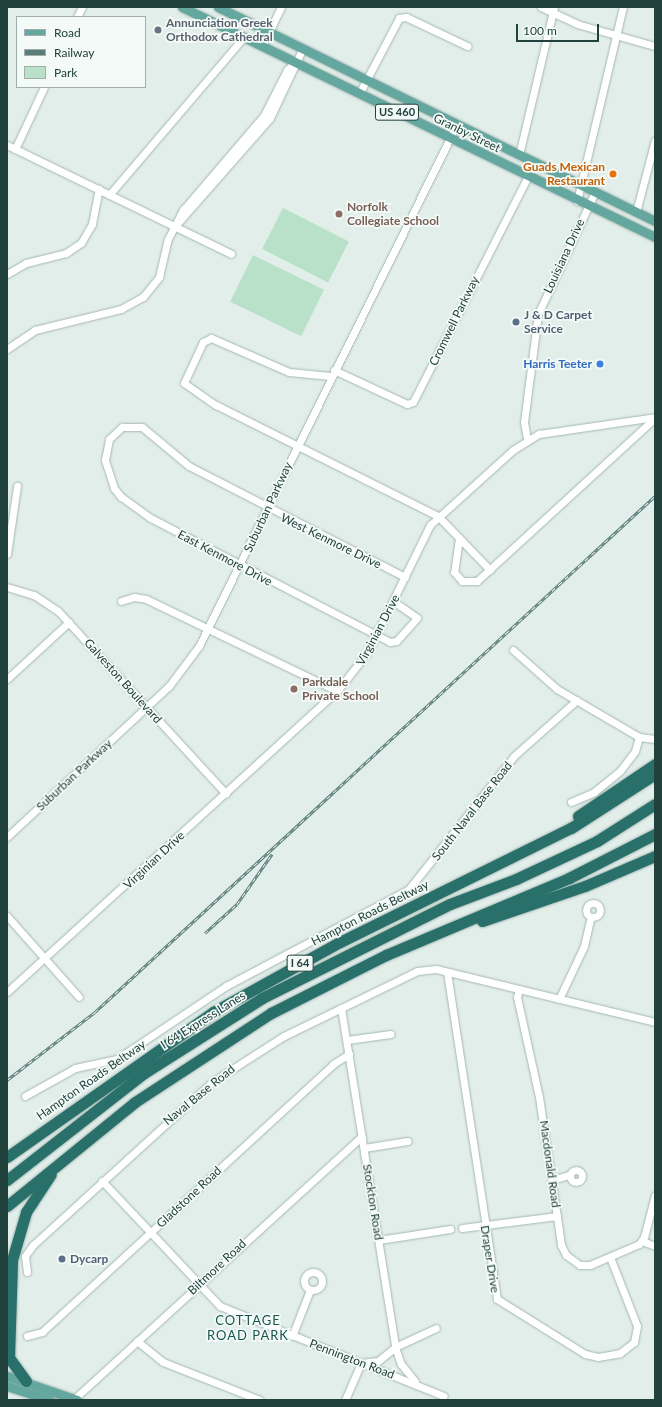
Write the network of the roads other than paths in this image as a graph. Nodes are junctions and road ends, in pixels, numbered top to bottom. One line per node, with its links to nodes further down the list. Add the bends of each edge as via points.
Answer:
1 (82, 7): 8 (street)
2 (182, 7): 11 (main road, Granby Street / US 460)
3 (218, 7): 9 (main road, Granby Street / US 460)
4 (281, 7): 9 (street)
5 (541, 7): 7 (street)
6 (623, 7): 10 (street)
7 (553, 10): 10 (street); 25 (street)
8 (78, 16)
9 (269, 32): 12 (street); 15 (main road, Granby Street / US 460)
10 (616, 36): 14 (street); 28 (street)
11 (244, 37): 12 (main road, Granby Street / US 460); 31 (street)
12 (262, 46): 16 (main road, Granby Street / US 460)
13 (467, 46): 17 (street, via 406,17 399,18)
14 (655, 46)
15 (303, 48): 16 (street); 17 (main road, Granby Street / US 460)
16 (295, 62): 19 (main road, Granby Street / US 460); 36 (street, via 270,118)
17 (367, 80): 19 (street); 20 (main road, Granby Street / US 460)
18 (44, 88): 24 (street)
19 (359, 94): 21 (main road, Granby Street / US 460)
20 (457, 124): 21 (street, Suburban Parkway); 25 (main road, Granby Street / US 460)
21 (450, 138): 27 (main road, Granby Street / US 460); 41 (street, Suburban Parkway)
22 (655, 140): 34 (street)
23 (7, 145): 24 (street)
24 (15, 149): 29 (street)
25 (519, 155): 26 (main road, Granby Street / US 460)
26 (535, 162): 27 (street, Cromwell Parkway); 28 (main road, Granby Street / US 460)
27 (527, 176): 32 (main road, Granby Street / US 460); 41 (street, Cromwell Parkway, via 413,402 407,404)
28 (580, 185): 30 (main road, Granby Street / US 460); 32 (street)
29 (99, 190): 31 (street); 39 (street, via 92,224 81,243 66,253 26,263)
30 (595, 192): 33 (street, Louisiana Drive); 34 (main road, Granby Street / US 460)
31 (109, 195): 36 (street)
32 (577, 201): 33 (main road, Granby Street / US 460)
33 (588, 206): 37 (main road, Granby Street / US 460); 43 (street, Louisiana Drive, via 535,322 524,422)
34 (636, 212): 35 (main road, Granby Street / US 460)
35 (655, 221)
36 (174, 226): 38 (street); 40 (street, via 159,277 148,292 129,307 35,330)
37 (655, 237)
38 (231, 254)
39 (7, 274)
40 (7, 349)
41 (332, 373): 44 (street, Suburban Parkway); 44 (street, Cromwell Parkway, via 289,372 207,338 184,381 193,392)
42 (655, 418): 43 (street, Virginian Drive, via 553,431); 52 (street)
43 (527, 439): 48 (street, Virginian Drive)
44 (297, 445): 47 (street, Suburban Parkway); 48 (street)
45 (104, 453): 47 (street, West Kenmore Drive, via 109,439 118,429 131,425 142,427 189,466); 51 (street, East Kenmore Drive, via 110,479 121,497 149,517)
46 (17, 486): 50 (street)
47 (267, 509): 51 (street, Suburban Parkway); 53 (street, West Kenmore Drive)
48 (439, 517): 49 (street); 53 (street, Virginian Drive, via 428,530)
49 (459, 538): 52 (street); 52 (street, via 453,568 458,579 471,582)
50 (7, 554)
51 (240, 567): 58 (street, Suburban Parkway); 59 (street, East Kenmore Drive)
52 (490, 570)
53 (405, 577): 56 (street, Virginian Drive)
54 (7, 587): 57 (street, Galveston Boulevard, via 43,600)
55 (122, 601): 58 (street, via 146,599)
56 (393, 601): 59 (street, Virginian Drive); 59 (street, East Kenmore Drive, via 413,612 416,621 393,642)
57 (69, 622): 61 (street); 64 (street, Galveston Boulevard)
58 (209, 627): 62 (street); 64 (street, Suburban Parkway, via 178,676)
59 (376, 636): 62 (street, Virginian Drive, via 361,663)
60 (513, 650): 63 (street, via 546,682)
61 (7, 679)
62 (337, 691): 69 (street, Virginian Drive)
63 (577, 700): 65 (street); 95 (street, South Naval Base Road, via 514,756 408,888 226,986 117,1059 75,1068)
64 (147, 708): 69 (street, Galveston Boulevard); 75 (street, Suburban Parkway)
65 (639, 737): 66 (street); 70 (street, via 635,751 620,771 594,792)
66 (655, 739)
67 (655, 764): 77 (highway)
68 (655, 774): 77 (highway, Hampton Roads Beltway / I 64, via 598,813)
69 (226, 794): 82 (street, Virginian Drive)
70 (571, 802)
71 (655, 804): 79 (highway, via 566,856)
72 (655, 811): 79 (highway, via 566,860)
73 (655, 826): 78 (highway)
74 (655, 834): 78 (highway, I 64)
75 (7, 837)
76 (655, 856): 85 (highway, via 585,886 453,931)
77 (506, 861): 94 (highway, Hampton Roads Beltway / I 64, via 277,975 214,1012)
78 (531, 894): 85 (highway, I 64, via 386,955)
79 (432, 913): 103 (highway, I 64 Express Lanes, via 302,976 185,1045 97,1107)
80 (7, 916): 82 (street)
81 (590, 919): 88 (street, via 584,946)
82 (46, 959): 86 (street, Virginian Drive); 87 (street)
83 (447, 972): 84 (street); 89 (street, Naval Base Road, via 420,970); 109 (street, Draper Drive)
84 (519, 989): 88 (street); 104 (street, Macdonald Road, via 517,997 536,1079)
85 (312, 991): 96 (highway, I 64, via 211,1051)
86 (7, 992)
87 (79, 997)
88 (560, 999): 90 (street)
89 (341, 1008): 92 (street, Stockton Road); 105 (street, Naval Base Road, via 224,1072)
90 (655, 1022)
91 (391, 1034): 92 (street)
92 (347, 1040): 93 (street, Stockton Road)
93 (349, 1054): 97 (street, Stockton Road); 112 (street, Gladstone Road, via 333,1064)
94 (104, 1086): 100 (highway, via 83,1096); 101 (highway, Hampton Roads Beltway / I 64)
95 (25, 1096)
96 (100, 1129): 107 (highway, I 64); 123 (highway, via 48,1178 26,1212 12,1260)
97 (362, 1136): 99 (street, Stockton Road); 118 (street, Biltmore Road)
98 (407, 1141): 99 (street)
99 (364, 1148): 113 (street, Stockton Road)
100 (7, 1150)
101 (7, 1157)
102 (568, 1175): 104 (street)
103 (7, 1180)
104 (552, 1180): 108 (street, Macdonald Road)
105 (102, 1181): 112 (street, Pennington Road); 117 (street, Naval Base Road, via 26,1252)
106 (655, 1195): 114 (street)
107 (7, 1206)
108 (557, 1216): 109 (street); 116 (street, Macdonald Road, via 561,1245 570,1259 584,1265)
109 (484, 1226): 110 (street); 116 (street, Draper Drive, via 494,1294 499,1302 592,1356 620,1353 636,1336 636,1323)
110 (462, 1228)
111 (450, 1229): 113 (street)
112 (150, 1233): 118 (street, Pennington Road); 121 (street, Gladstone Road, via 42,1332)
113 (379, 1240): 125 (street, Stockton Road)
114 (642, 1241): 115 (street); 116 (street, Macdonald Road)
115 (655, 1246)
116 (610, 1257)
117 (28, 1272)
118 (198, 1284): 122 (street, Pennington Road, via 230,1311); 124 (street, Biltmore Road)
119 (310, 1290): 122 (street)
120 (436, 1328): 125 (street)
121 (27, 1336)
122 (292, 1336): 126 (street, Pennington Road)
123 (8, 1338): 128 (highway, via 10,1363)
124 (137, 1341): 133 (street, Biltmore Road); 134 (street, via 163,1362)
125 (394, 1346): 126 (street, via 378,1361); 130 (street, Stockton Road, via 406,1371)
126 (361, 1363): 130 (street, Pennington Road); 135 (street)
127 (7, 1376): 128 (main road)
128 (26, 1381): 133 (main road)
129 (7, 1386): 132 (main road)
130 (424, 1386): 131 (street, Pennington Road)
131 (444, 1396)
132 (50, 1400)
133 (75, 1400)
134 (260, 1400)
135 (346, 1400)

